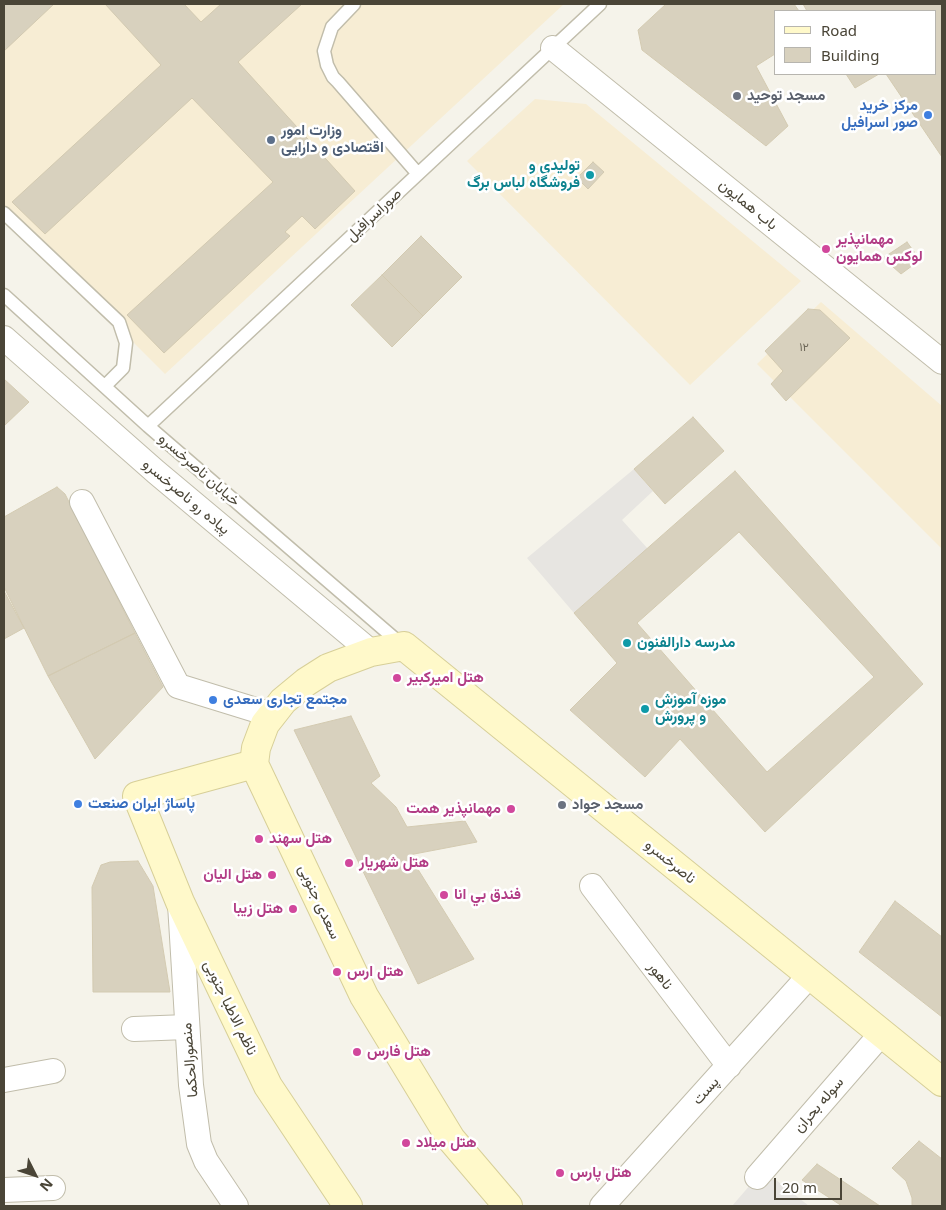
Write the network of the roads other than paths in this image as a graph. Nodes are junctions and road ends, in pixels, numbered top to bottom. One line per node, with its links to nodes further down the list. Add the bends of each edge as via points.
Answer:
1 (354, 4): 4 (lane, via 332,26 324,51 327,64 333,76)
2 (600, 4): 3 (lane, صوراسرافیل)
3 (553, 48): 4 (lane, صوراسرافیل); 8 (street, باب همایون)
4 (418, 174): 10 (lane, صوراسرافیل)
5 (4, 213): 9 (lane, via 119,322 126,343 123,368)
6 (4, 295): 9 (lane, خیابان ناصرخسرو)
7 (4, 338): 13 (street, پیاده رو ناصرخسرو, via 156,472)
8 (942, 362)
9 (106, 386): 10 (lane, خیابان ناصرخسرو)
10 (148, 426): 12 (lane, خیابان ناصرخسرو)
11 (82, 502): 14 (street, via 178,686)
12 (400, 644): 13 (main road); 18 (main road, ناصرخسرو)
13 (371, 652): 14 (main road, via 328,668 283,701)
14 (272, 715): 15 (main road, via 256,748)
15 (254, 764): 17 (main road, ناظم الاطبا جنوبی, via 137,796); 33 (main road, سعدی جنوبی, via 364,996 451,1139)
16 (592, 886): 22 (street, ناهور)
17 (180, 902): 19 (street, منصورالحکما); 32 (main road, ناظم الاطبا جنوبی, via 268,1086)
18 (810, 975): 21 (main road, ناصرخسرو); 22 (street, پست)
19 (187, 1027): 20 (street); 31 (street, منصورالحکما, via 199,1144 206,1161)
20 (134, 1029)
21 (882, 1033): 25 (main road, ناصرخسرو); 26 (street, سوله بحران)
22 (729, 1066): 34 (street, پست)
23 (54, 1071): 24 (street)
24 (4, 1080)
25 (942, 1082)
26 (757, 1177)
27 (53, 1188): 28 (street)
28 (4, 1190)
29 (4, 1200): 30 (street)
30 (5, 1206)
31 (236, 1206)
32 (348, 1206)
33 (508, 1206)
34 (602, 1206)

